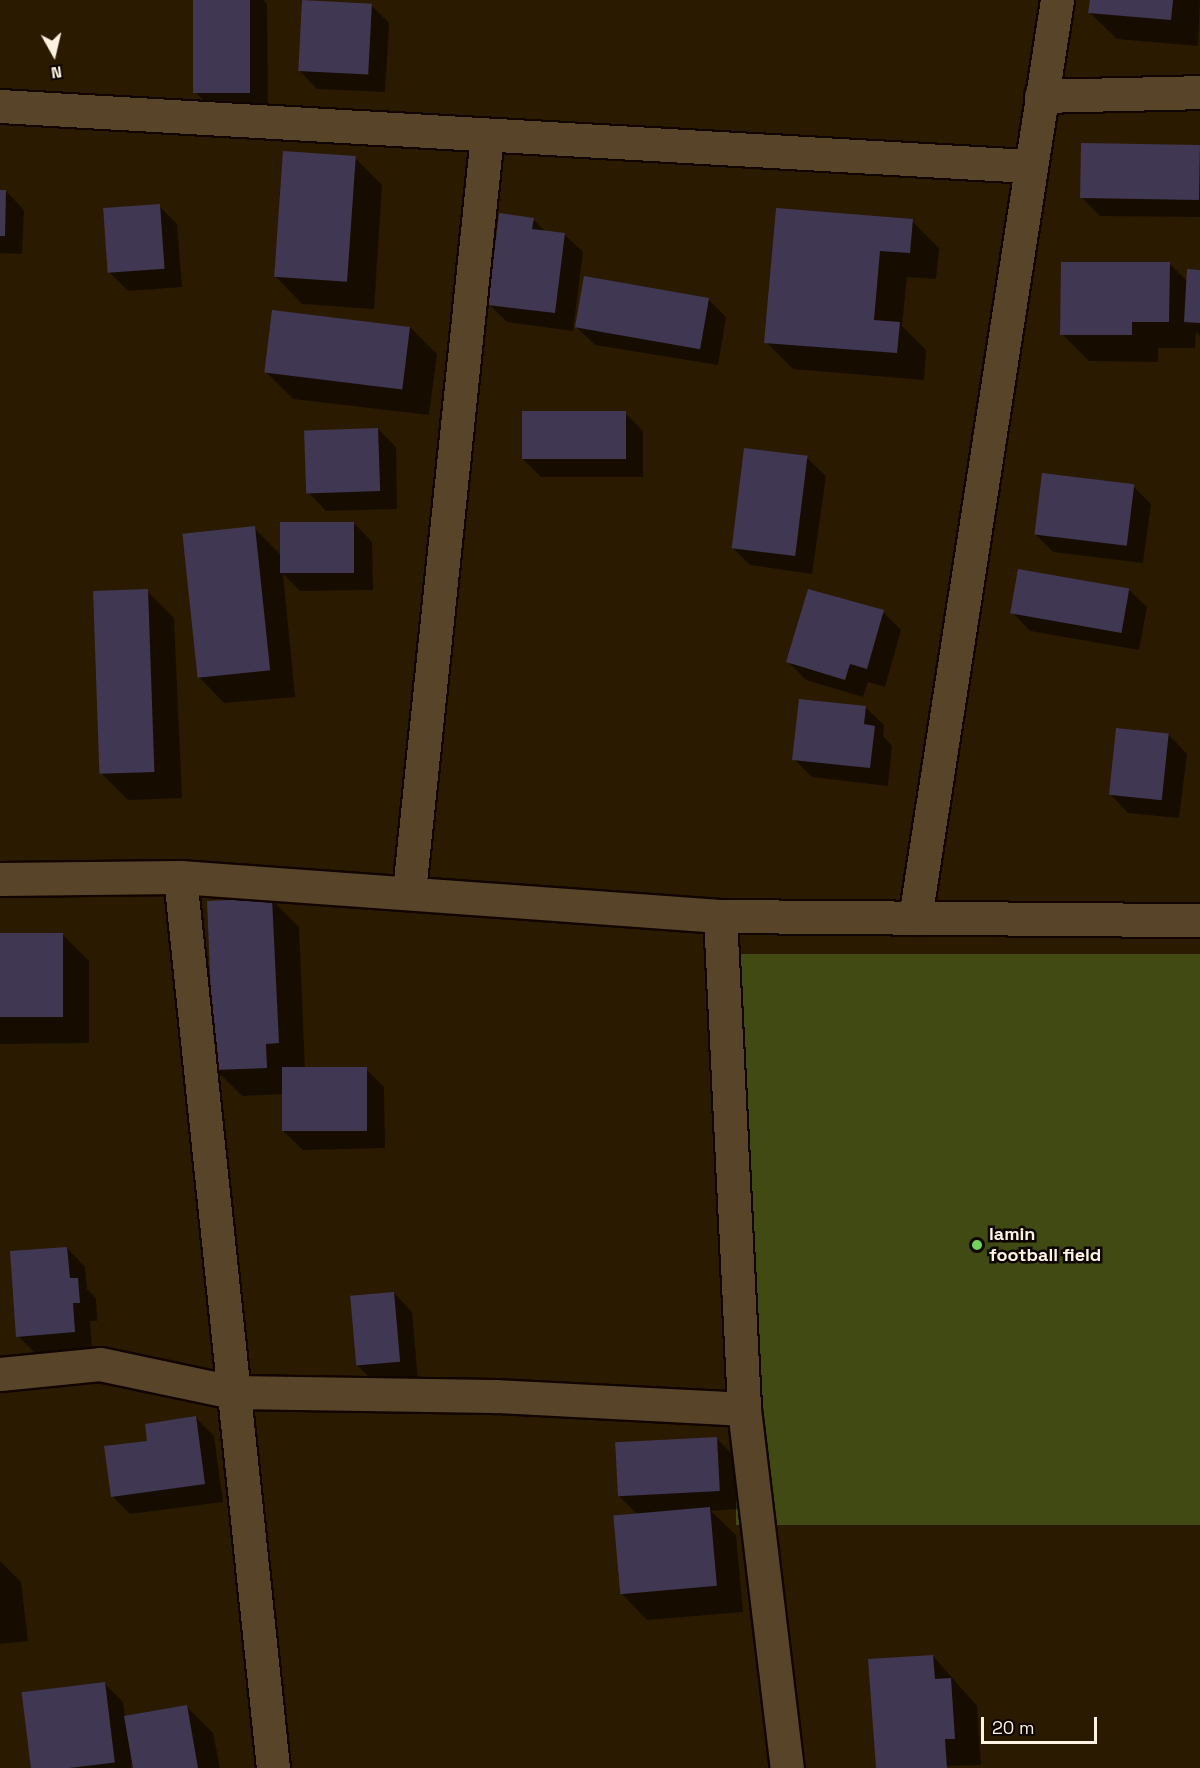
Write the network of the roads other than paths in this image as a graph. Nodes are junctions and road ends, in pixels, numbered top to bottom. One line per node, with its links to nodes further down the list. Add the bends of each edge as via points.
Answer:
1 (1058, 0): 3 (street)
2 (1200, 92): 3 (street)
3 (1041, 96): 6 (street)
4 (0, 106): 5 (street)
5 (487, 135): 6 (street); 9 (street)
6 (1029, 165): 11 (street)
7 (180, 877): 8 (street); 9 (street); 14 (street)
8 (0, 879)
9 (409, 891): 10 (street)
10 (720, 916): 11 (street); 15 (street)
11 (915, 918): 12 (street)
12 (1200, 920)
13 (0, 1374): 14 (street, via 100,1364)
14 (233, 1392): 15 (street, via 496,1396); 16 (street)
15 (744, 1409): 17 (street)
16 (273, 1768)
17 (787, 1768)

